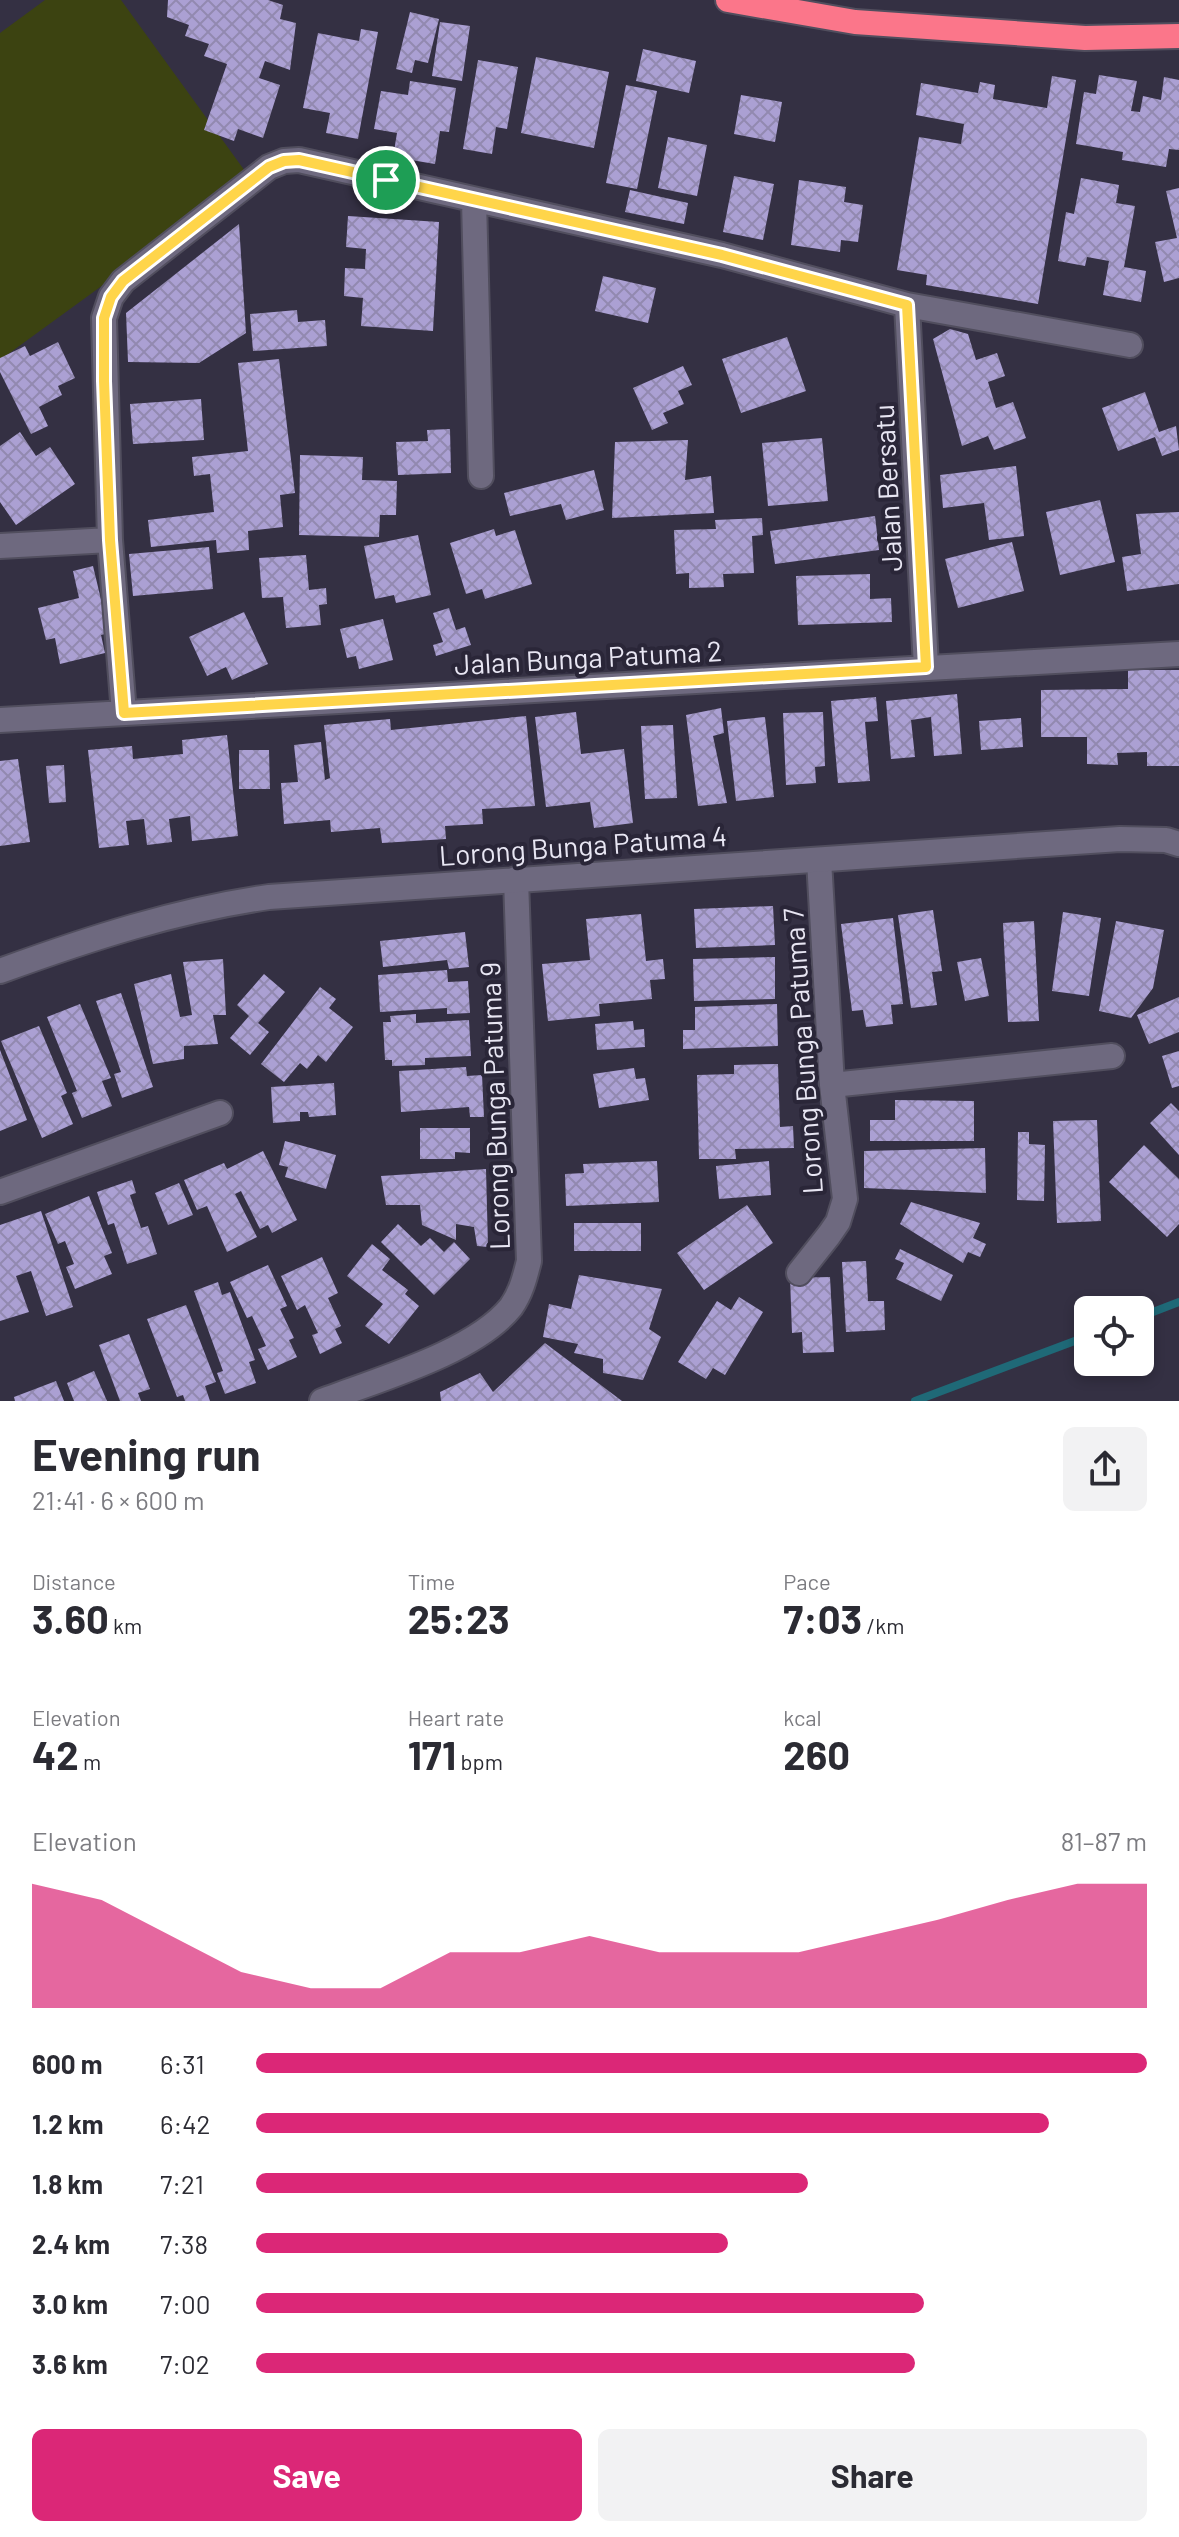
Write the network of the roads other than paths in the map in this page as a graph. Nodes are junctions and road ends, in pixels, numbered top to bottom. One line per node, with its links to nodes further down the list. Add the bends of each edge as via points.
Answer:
1 (728, 0): 2 (highway, via 855,22 1085,38)
2 (1179, 36)
3 (474, 200): 4 (street, via 722,255); 6 (street); 7 (street, via 284,161 269,167 123,281 104,318)
4 (907, 305): 5 (street); 10 (street, Jalan Bersatu)
5 (1130, 345)
6 (481, 476)
7 (110, 540): 8 (street); 11 (street)
8 (0, 546)
9 (1179, 654): 10 (street, Jalan Bunga Patuma 2)
10 (926, 667): 11 (street, Jalan Bunga Patuma 2)
11 (124, 713): 12 (street, Jalan Bunga Patuma 2)
12 (0, 720)
13 (1179, 844): 14 (street, Lorong Bunga Patuma 4, via 1120,839)
14 (819, 860): 15 (street, Lorong Bunga Patuma 4); 18 (street, Lorong Bunga Patuma 7)
15 (516, 879): 16 (street, Lorong Bunga Patuma 4, via 218,905 91,939); 22 (street, Lorong Bunga Patuma 9, via 529,1261 522,1288 510,1308 469,1341)
16 (0, 971)
17 (1112, 1056): 18 (street)
18 (832, 1085): 21 (street, Lorong Bunga Patuma 7, via 845,1199 838,1222)
19 (220, 1113): 20 (street)
20 (0, 1192)
21 (799, 1273)
22 (322, 1401)

